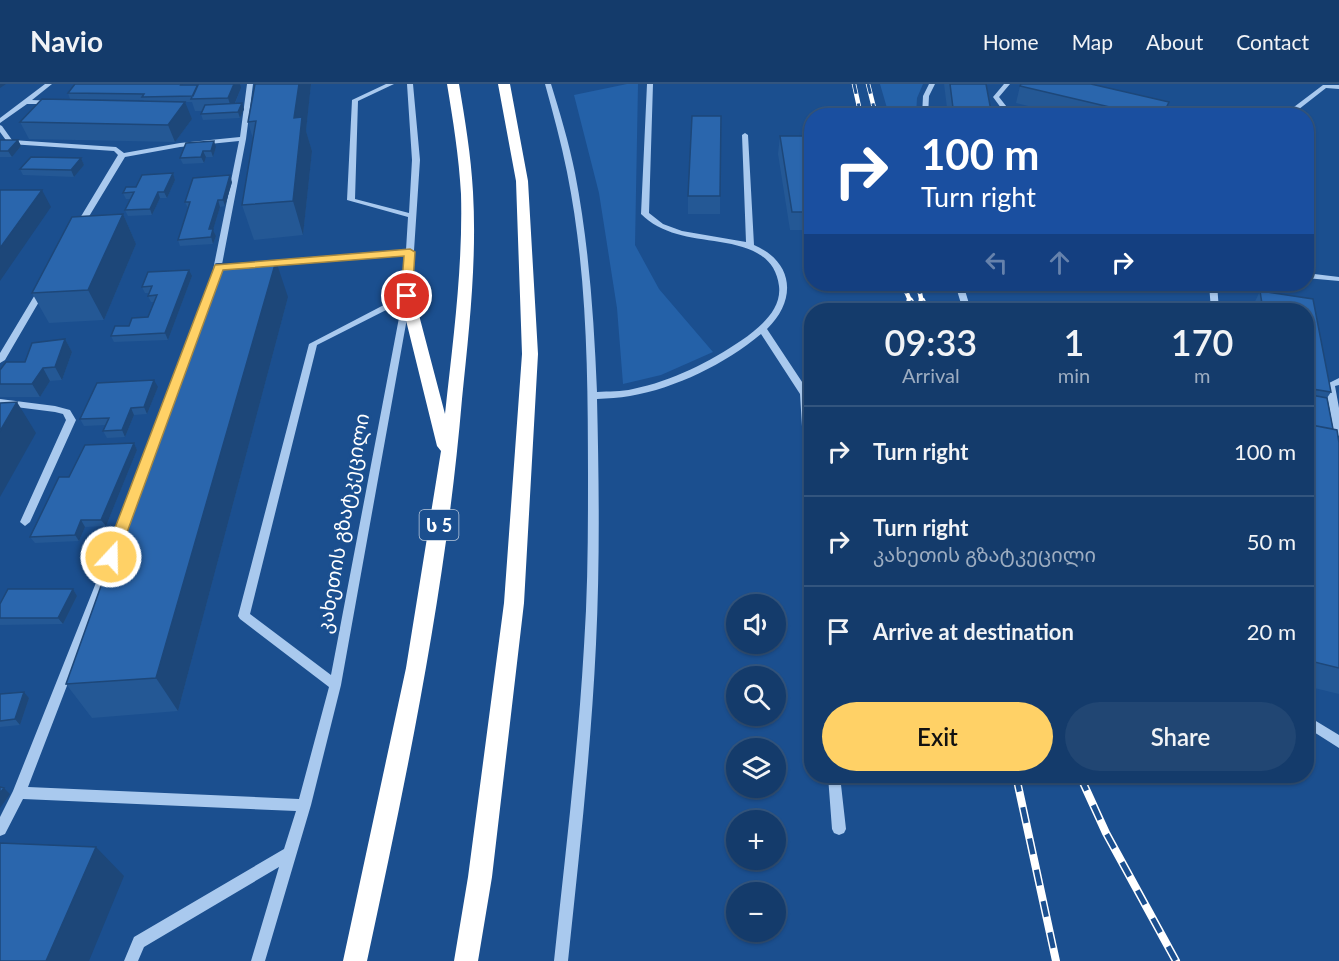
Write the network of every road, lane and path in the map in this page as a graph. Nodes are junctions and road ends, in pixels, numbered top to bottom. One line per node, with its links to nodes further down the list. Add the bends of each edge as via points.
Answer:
1 (49, 84): 12 (street)
2 (250, 84): 20 (street)
3 (391, 84): 22 (street, via 355,100 351,200)
4 (410, 84): 22 (street, კახეთის გზატკეცილი, via 416,160)
5 (453, 84): 41 (highway, ს 5, via 467,192 463,303)
6 (504, 84): 56 (highway, via 522,181 530,354 514,603)
7 (548, 84): 38 (street, via 566,145 578,218)
8 (650, 84): 24 (street, via 645,214 662,229)
9 (932, 84): 14 (street)
10 (1007, 84): 15 (street, via 996,97)
11 (1339, 87): 16 (street, via 1325,86)
12 (26, 102): 13 (street); 17 (street)
13 (60, 104)
14 (925, 108)
15 (1005, 108)
16 (1297, 108)
17 (0, 121)
18 (0, 127): 21 (street, via 10,142 116,149)
19 (745, 135): 24 (street)
20 (243, 139): 21 (street); 28 (street)
21 (122, 155): 23 (street)
22 (412, 216): 25 (street, კახეთის გზატკეცილი)
23 (73, 237)
24 (750, 245): 34 (street, via 764,252 781,275 784,290 777,312)
25 (410, 252): 26 (street); 33 (street, კახეთის გზატკეცილი)
26 (255, 265)
27 (231, 267): 28 (street)
28 (219, 268): 32 (street)
29 (1314, 276): 31 (street)
30 (49, 278): 35 (street)
31 (1339, 279)
32 (211, 288)
33 (407, 296): 41 (highway); 44 (street, კახეთის გზატკეცილი); 44 (street, via 313,344 244,616)
34 (762, 330): 37 (street); 38 (street, via 730,351 669,381 636,392)
35 (0, 360)
36 (1339, 381): 40 (street, via 1330,385)
37 (804, 393)
38 (592, 396): 57 (street, via 592,601 583,744)
39 (0, 402): 42 (street, via 67,412 71,420)
40 (1339, 433)
41 (448, 458): 55 (highway, ს 5, via 414,678)
42 (25, 522)
43 (123, 527): 48 (street)
44 (335, 686): 49 (street, კახეთის გზატკეცილი)
45 (1314, 725): 46 (street)
46 (1339, 742)
47 (835, 783): 50 (street)
48 (19, 793): 49 (street); 51 (street)
49 (304, 805): 52 (street, კახეთის გზატკეცილი)
50 (839, 829)
51 (0, 830)
52 (290, 853): 53 (street, via 139,942); 54 (street, კახეთის გზატკეცილი)
53 (131, 961)
54 (258, 961)
55 (355, 961)
56 (466, 961)
57 (561, 961)

